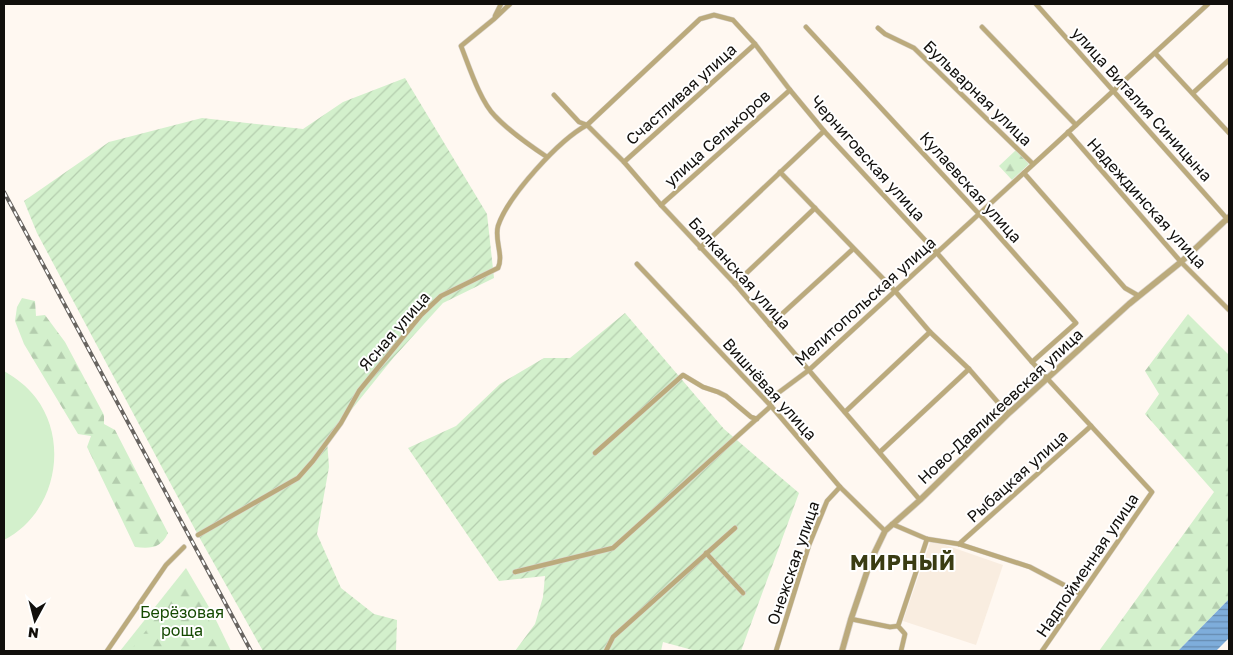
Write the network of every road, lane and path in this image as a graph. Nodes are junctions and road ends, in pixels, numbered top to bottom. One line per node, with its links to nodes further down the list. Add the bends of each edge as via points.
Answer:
1 (501, 4): 5 (street)
2 (510, 4): 5 (street)
3 (1036, 4): 14 (street, улица Виталия Синицына)
4 (1208, 4): 11 (street, Мелитопольская улица)
5 (494, 19): 22 (street, via 461,46 476,86 494,116)
6 (700, 20): 10 (street, Черниговская улица, via 714,15 733,20); 17 (street, Ясная улица)
7 (982, 27): 18 (street, Надеждинская улица)
8 (806, 28): 29 (street, Кулаевская улица)
9 (878, 28): 24 (street, Бульварная улица, via 914,48)
10 (755, 44): 13 (street, Черниговская улица); 23 (street, Счастливая улица)
11 (1155, 53): 14 (street, Мелитопольская улица); 15 (street)
12 (1229, 60): 15 (street)
13 (790, 90): 20 (street, Черниговская улица); 27 (street, улица Селькоров)
14 (1114, 90): 18 (street, Мелитопольская улица); 30 (street, улица Виталия Синицына)
15 (1193, 93): 19 (street)
16 (554, 95): 17 (street, Балканская улица, via 579,122)
17 (587, 125): 22 (street, Ясная улица); 23 (street, Балканская улица)
18 (1076, 125): 21 (street, Мелитопольская улица)
19 (1228, 130)
20 (824, 131): 25 (street); 33 (street, Черниговская улица)
21 (1068, 132): 24 (street, Мелитопольская улица); 34 (street, Надеждинская улица)
22 (548, 157): 59 (street, Ясная улица, via 504,211 497,229 501,262 498,268 441,296 421,315 359,391 341,423 298,478)
23 (624, 162): 27 (street, Балканская улица)
24 (1033, 164): 26 (street, Мелитопольская улица)
25 (780, 172): 28 (street); 31 (street)
26 (1024, 173): 29 (street, Мелитопольская улица); 38 (street, Бульварная улица, via 1125,288)
27 (660, 205): 31 (street, Балканская улица)
28 (815, 208): 32 (street); 36 (street)
29 (980, 215): 33 (street, Мелитопольская улица); 42 (street, Кулаевская улица, via 1076,323)
30 (1228, 219): 34 (street, Ново-Давликеевская улица)
31 (700, 248): 36 (street, Балканская улица)
32 (853, 249): 37 (street); 40 (street)
33 (937, 253): 37 (street, Мелитопольская улица); 42 (street, Черниговская улица)
34 (1181, 262): 38 (street, Ново-Давликеевская улица); 39 (street, Надеждинская улица)
35 (636, 264): 46 (street, Вишнёвая улица)
36 (735, 284): 40 (street, Балканская улица)
37 (895, 292): 41 (street); 44 (street, Мелитопольская улица)
38 (1139, 296): 45 (street, Ново-Давликеевская улица)
39 (1229, 310)
40 (770, 324): 44 (street, Балканская улица)
41 (930, 332): 43 (street); 47 (street)
42 (1032, 362): 45 (street, Черниговская улица)
43 (969, 369): 48 (street); 51 (street)
44 (809, 370): 46 (street, Мелитопольская улица, via 774,396); 47 (street, Балканская улица)
45 (1048, 378): 48 (street, Ново-Давликеевская улица); 50 (street, Черниговская улица)
46 (771, 406): 49 (street, Мелитопольская улица); 53 (street, Вишнёвая улица)
47 (844, 412): 51 (street, Балканская улица)
48 (1008, 414): 55 (street, Ново-Давликеевская улица)
49 (757, 419): 52 (street, via 726,396 683,375); 64 (street, Мелитопольская улица, via 613,548)
50 (1091, 426): 54 (street, Черниговская улица); 61 (street, Рыбацкая улица)
51 (880, 452): 55 (street, Балканская улица)
52 (595, 453)
53 (840, 487): 58 (street, Вишнёвая улица); 71 (street, Онежская улица, via 827,501 816,527)
54 (1152, 492): 66 (street, Надпойменная улица)
55 (920, 500): 56 (street, Ново-Давликеевская улица)
56 (892, 524): 58 (street, Ново-Давликеевская улица); 60 (street, Рыбацкая улица)
57 (735, 528): 63 (street)
58 (885, 531): 67 (street, Ново-Давликеевская улица, via 871,560)
59 (198, 535)
60 (927, 539): 61 (street, Рыбацкая улица); 68 (street)
61 (959, 544): 66 (street, Рыбацкая улица, via 1030,567)
62 (184, 548): 69 (street, via 166,565)
63 (706, 553): 65 (street); 70 (street, via 613,637)
64 (515, 572)
65 (743, 592)
66 (1081, 594): 74 (street, Надпойменная улица)
67 (851, 620): 68 (street); 72 (street, Ново-Давликеевская улица)
68 (898, 626): 73 (street, via 905,634)
69 (107, 651)
70 (606, 651)
71 (776, 651)
72 (842, 651)
73 (901, 651)
74 (1042, 651)

